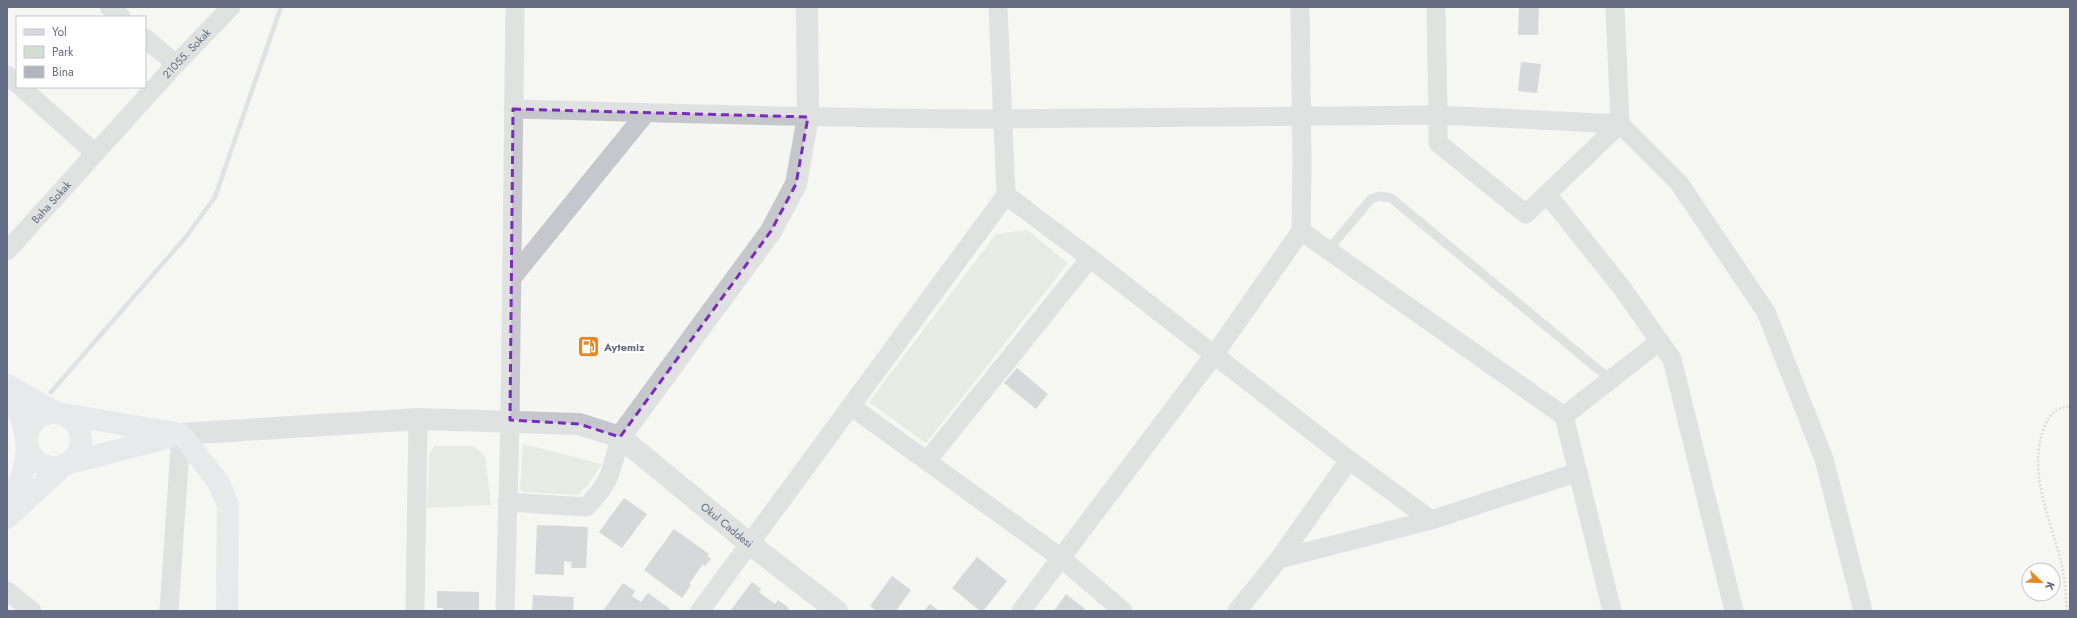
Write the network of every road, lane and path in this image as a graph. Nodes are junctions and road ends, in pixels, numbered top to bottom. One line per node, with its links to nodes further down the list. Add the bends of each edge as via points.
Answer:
1 (109, 7): 9 (street)
2 (231, 7): 11 (street, 21055. Sokak)
3 (515, 7): 13 (street)
4 (807, 7): 17 (street)
5 (998, 7): 18 (street)
6 (1300, 7): 15 (street)
7 (1436, 7): 16 (street)
8 (1615, 7): 19 (street)
9 (120, 16)
10 (146, 39): 11 (street)
11 (176, 64): 20 (street, 21055. Sokak)
12 (20, 88): 20 (street)
13 (514, 109): 14 (street); 27 (street)
14 (646, 113): 17 (street); 27 (street)
15 (1302, 115): 16 (street); 18 (street); 23 (street)
16 (1438, 115): 19 (street); 21 (street, via 1438,143 1526,214)
17 (808, 117): 18 (street); 40 (street, via 796,184 771,231)
18 (1002, 119): 22 (street)
19 (1620, 124): 21 (street); 66 (street, via 1679,183 1766,312 1824,459)
20 (95, 153): 25 (street, Baha Sokak)
21 (1547, 194): 28 (street, via 1622,288)
22 (1006, 195): 26 (street); 34 (street)
23 (1301, 231): 24 (street); 29 (street)
24 (1328, 250): 30 (lane, via 1371,199 1379,196 1391,198); 36 (street)
25 (7, 251)
26 (1090, 258): 29 (street); 43 (street)
27 (512, 278): 38 (street)
28 (1660, 342): 30 (street); 54 (street, via 1672,359)
29 (1214, 355): 42 (street); 51 (street)
30 (1611, 380): 36 (street)
31 (7, 385): 35 (main road)
32 (7, 389): 41 (main road, via 19,409)
33 (2070, 406): 67 (path, via 2062,407 2050,415 2043,431 2038,455 2042,492 2061,564)
34 (852, 407): 43 (street); 50 (street)
35 (57, 413): 39 (main road); 41 (main road, via 49,413 35,421 29,432); 44 (main road, via 73,420 81,435 78,452)
36 (1564, 416): 45 (street)
37 (418, 419): 38 (street); 39 (street); 58 (street)
38 (510, 420): 40 (street, via 579,424); 46 (street)
39 (181, 434): 44 (main road); 56 (street); 57 (main road, via 219,483 228,505)
40 (620, 437): 46 (street, via 609,479 586,507); 50 (street, Okul Caddesi)
41 (28, 444): 44 (main road, via 32,455 41,463 57,466); 47 (main road, via 24,471)
42 (1349, 460): 49 (street); 52 (street)
43 (926, 461): 51 (street)
44 (65, 464): 48 (main road)
45 (1578, 472): 49 (street); 65 (street)
46 (508, 502): 59 (street)
47 (7, 503)
48 (7, 518)
49 (1431, 520): 52 (street)
50 (750, 544): 60 (street); 61 (street, Okul Caddesi)
51 (1061, 558): 62 (street); 63 (street)
52 (1279, 559): 64 (street)
53 (7, 591): 55 (street)
54 (1730, 610)
55 (32, 611)
56 (170, 611)
57 (227, 611)
58 (415, 611)
59 (505, 611)
60 (700, 611)
61 (837, 611)
62 (1021, 611)
63 (1123, 611)
64 (1237, 611)
65 (1612, 611)
66 (1863, 611)
67 (2067, 611)

